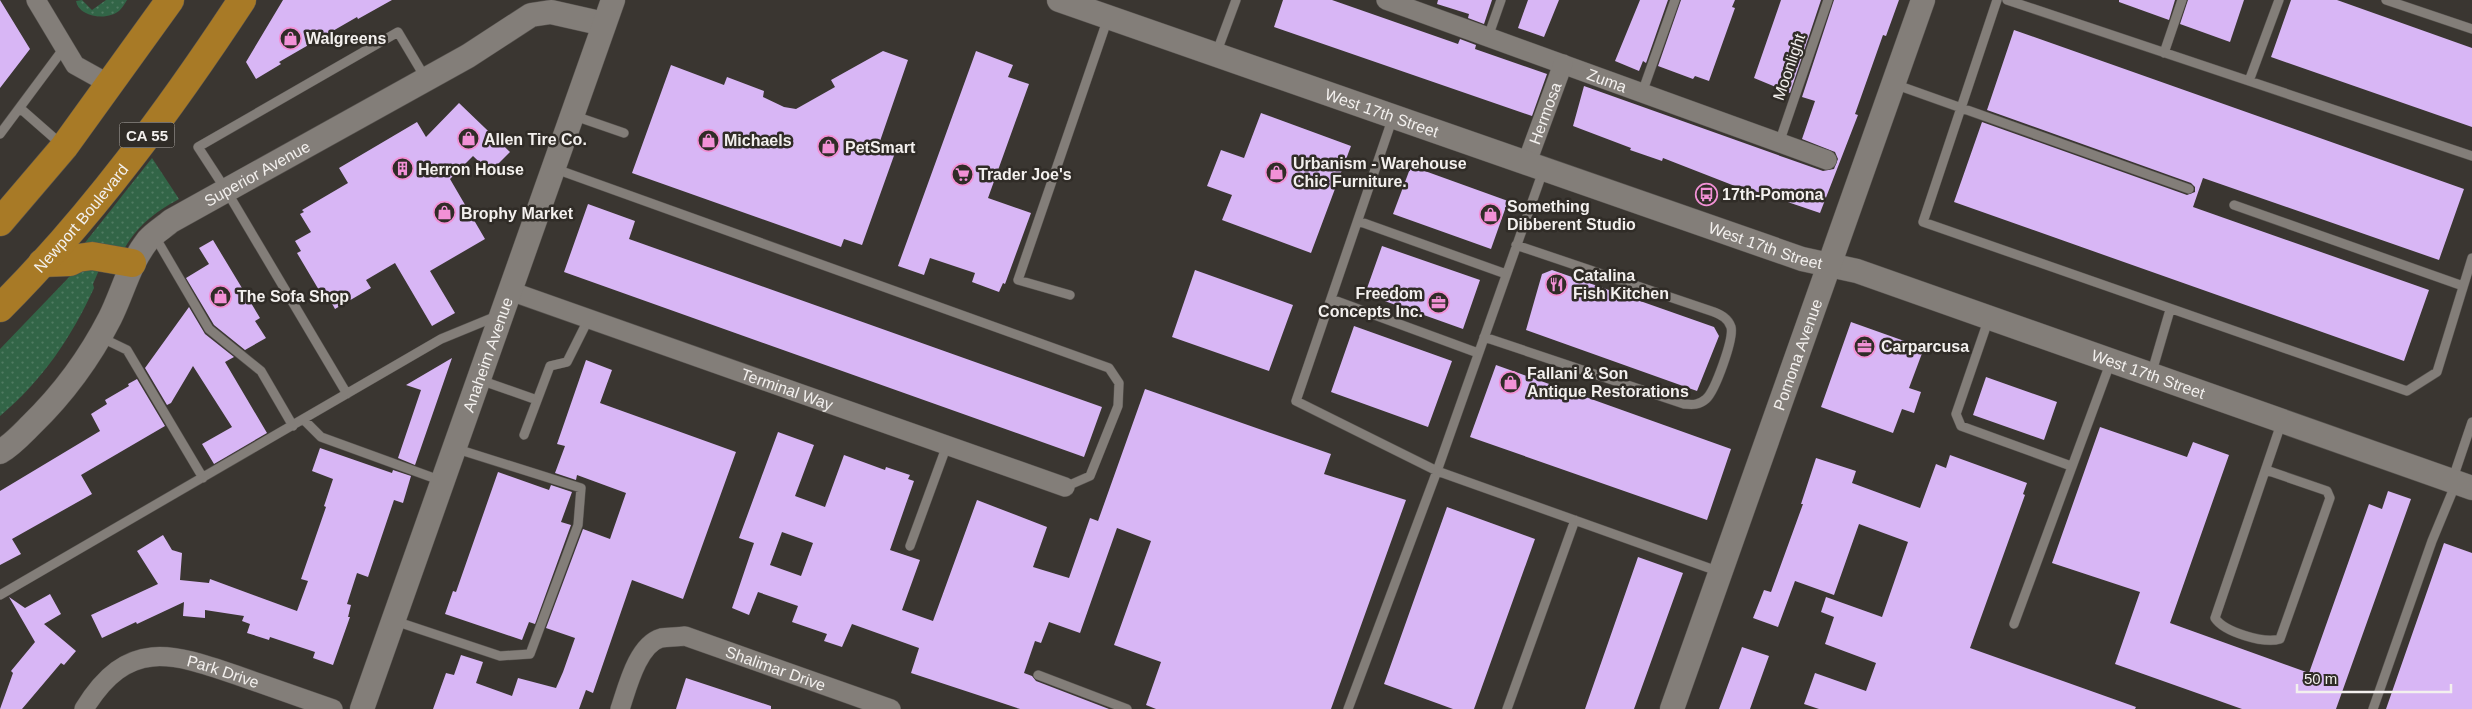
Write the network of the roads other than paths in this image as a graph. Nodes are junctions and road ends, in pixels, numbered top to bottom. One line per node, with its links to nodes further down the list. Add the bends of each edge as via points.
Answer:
1 (36, 0): 21 (street)
2 (170, 0): 28 (highway)
3 (242, 0): 50 (highway, Newport Boulevard / CA 55, via 150,132)
4 (612, 0): 18 (street, Anaheim Avenue)
5 (1060, 0): 17 (street, West 17th Street)
6 (1236, 0): 23 (lane)
7 (1386, 0): 20 (street, Zuma)
8 (1501, 0): 20 (lane)
9 (1675, 0): 29 (lane)
10 (1828, 0): 36 (lane, Moonlight)
11 (1923, 0): 27 (street, Pomona Avenue)
12 (1997, 0): 31 (lane)
13 (2007, 0): 22 (lane)
14 (2182, 0): 22 (lane)
15 (2279, 0): 26 (lane)
16 (2386, 0): 19 (lane)
17 (1108, 18): 23 (street, West 17th Street); 56 (lane, via 1018,280)
18 (604, 24): 25 (street, Superior Avenue, via 551,12 532,16); 32 (street, Anaheim Avenue)
19 (2472, 29)
20 (1488, 37): 24 (street, Zuma)
21 (65, 48): 28 (street, via 75,65); 30 (lane)
22 (2164, 53): 26 (lane)
23 (1216, 54): 33 (street, West 17th Street)
24 (1563, 64): 29 (street, Zuma); 40 (street, Hermosa)
25 (426, 79): 43 (street, Superior Avenue); 43 (lane, via 398,32 198,147)
26 (2250, 82): 38 (lane)
27 (1894, 84): 31 (lane); 52 (street, Pomona Avenue)
28 (111, 85): 37 (highway)
29 (1642, 93): 36 (street, Zuma)
30 (21, 108): 35 (lane); 37 (lane)
31 (1961, 108): 42 (lane); 59 (lane, via 1923,222)
32 (572, 115): 34 (lane); 41 (street, Anaheim Avenue)
33 (1394, 115): 40 (street, West 17th Street); 45 (lane)
34 (624, 132)
35 (0, 134)
36 (1779, 143): 39 (street, Zuma)
37 (64, 147): 46 (highway)
38 (2472, 156)
39 (1827, 160)
40 (1536, 165): 48 (lane); 52 (street, West 17th Street, via 1802,259)
41 (553, 168): 55 (street, Anaheim Avenue); 85 (lane, via 1109,368 1119,383 1118,406 1090,476)
42 (2189, 189)
43 (226, 190): 47 (street, Superior Avenue, via 171,221); 69 (lane)
44 (2234, 205): 54 (lane)
45 (1358, 221): 53 (lane); 57 (lane)
46 (0, 222)
47 (154, 235): 51 (street, Superior Avenue); 74 (lane, via 209,329 261,371)
48 (1516, 245): 53 (lane); 64 (lane, via 1725,318 1731,338 1714,387 1698,405 1684,404)
49 (2472, 258): 54 (lane)
50 (42, 263): 51 (highway, via 70,262 92,256); 58 (highway, Newport Boulevard / CA 55)
51 (132, 263): 63 (street, Superior Avenue)
52 (1829, 265): 61 (street, West 17th Street, via 1857,271); 88 (street, Pomona Avenue)
53 (1506, 274): 64 (lane)
54 (2463, 286): 59 (lane, via 2436,372 2407,391)
55 (510, 290): 60 (street, Anaheim Avenue); 62 (street, Terminal Way)
56 (1070, 296)
57 (1331, 300): 65 (lane); 81 (lane, via 1296,401)
58 (0, 308)
59 (2170, 310): 67 (lane)
60 (502, 314): 68 (street, Anaheim Avenue); 69 (lane, via 441,339)
61 (1989, 317): 66 (street, West 17th Street); 79 (lane, via 1956,414 1960,426)
62 (588, 318): 70 (lane, via 566,362 550,366); 76 (street, Terminal Way)
63 (100, 337): 78 (street, Superior Avenue, via 72,381 39,418); 82 (lane, via 127,350)
64 (1484, 337): 65 (lane)
65 (1478, 353): 81 (lane)
66 (2111, 360): 67 (street, West 17th Street); 79 (lane)
67 (2151, 375): 72 (street, West 17th Street)
68 (478, 379): 70 (lane); 77 (street, Anaheim Avenue)
69 (347, 394): 71 (lane)
70 (537, 400): 75 (lane)
71 (304, 420): 74 (lane); 83 (lane, via 321,437)
72 (2282, 421): 80 (lane); 84 (street, West 17th Street)
73 (2472, 422): 84 (lane)
74 (293, 426): 82 (lane)
75 (524, 435)
76 (947, 445): 85 (street, Terminal Way); 87 (lane)
77 (454, 448): 83 (street, Anaheim Avenue); 90 (lane, via 581,488 578,525 530,654 500,656)
78 (0, 452)
79 (2071, 466): 91 (lane)
80 (2266, 470): 80 (lane, via 2215,618 2220,626 2270,642 2280,639 2330,498 2327,491)
81 (1437, 471): 86 (lane); 100 (lane)
82 (203, 478): 89 (lane)
83 (442, 481): 90 (street, Anaheim Avenue)
84 (2460, 484): 103 (lane, via 2432,541)
85 (1065, 487)
86 (1575, 520): 88 (lane); 101 (lane)
87 (910, 546)
88 (1721, 572): 102 (street, Pomona Avenue)
89 (0, 595)
90 (393, 620): 97 (street, Anaheim Avenue)
91 (2014, 624)
92 (1038, 675): 93 (lane)
93 (1111, 706): 99 (lane)
94 (886, 708): 98 (street, Shalimar Drive, via 685,636 659,639 647,648 636,662)
95 (84, 709): 96 (street, Park Drive, via 114,671 153,656 189,659)
96 (333, 709)
97 (362, 709)
98 (620, 709)
99 (1127, 709)
100 (1348, 709)
101 (1507, 709)
102 (1672, 709)
103 (2373, 709)

